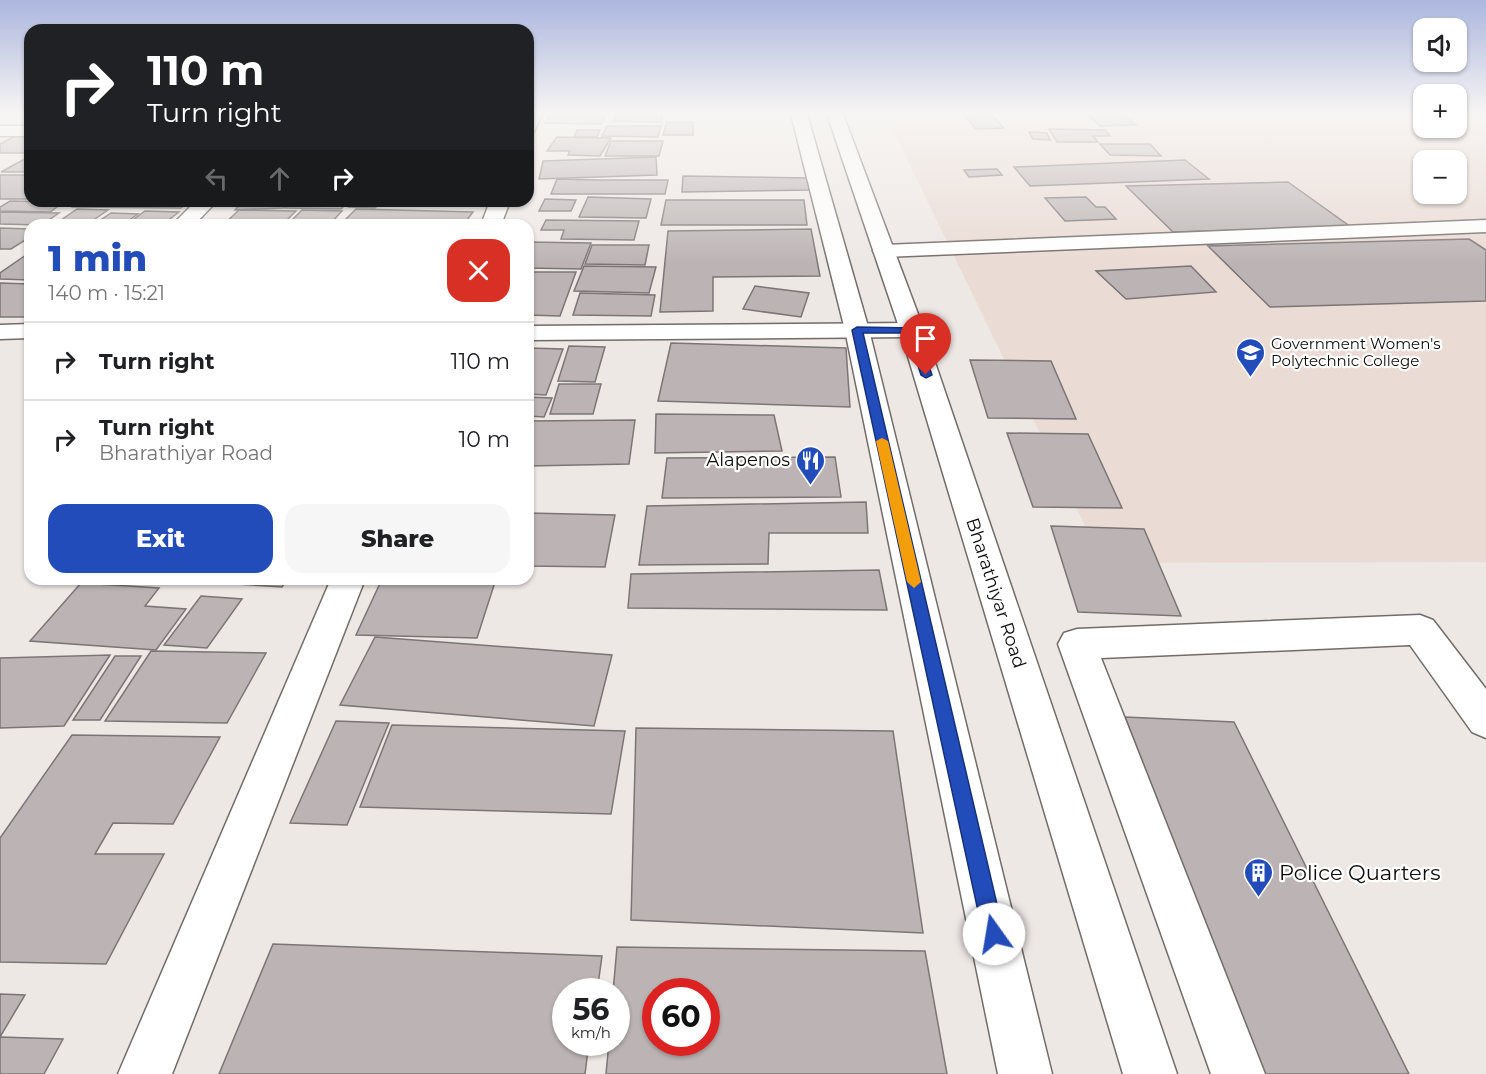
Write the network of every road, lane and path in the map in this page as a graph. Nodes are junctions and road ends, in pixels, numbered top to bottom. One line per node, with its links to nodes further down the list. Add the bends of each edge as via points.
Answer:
1 (812, 164): 9 (main road)
2 (853, 164): 8 (main road, Bharathiyar Road)
3 (201, 207): 4 (main road)
4 (188, 219)
5 (1486, 226): 6 (main road)
6 (1456, 228): 7 (main road); 8 (main road)
7 (1486, 246)
8 (884, 251): 10 (main road, Bharathiyar Road)
9 (857, 330): 10 (main road); 13 (main road); 17 (main road)
10 (912, 330): 18 (main road, Bharathiyar Road)
11 (24, 331): 12 (main road)
12 (0, 332)
13 (534, 333)
14 (346, 585): 16 (main road)
15 (1486, 720): 19 (main road, via 1420,630 1077,644)
16 (145, 1074)
17 (1025, 1074)
18 (1150, 1074)
19 (1238, 1074)

